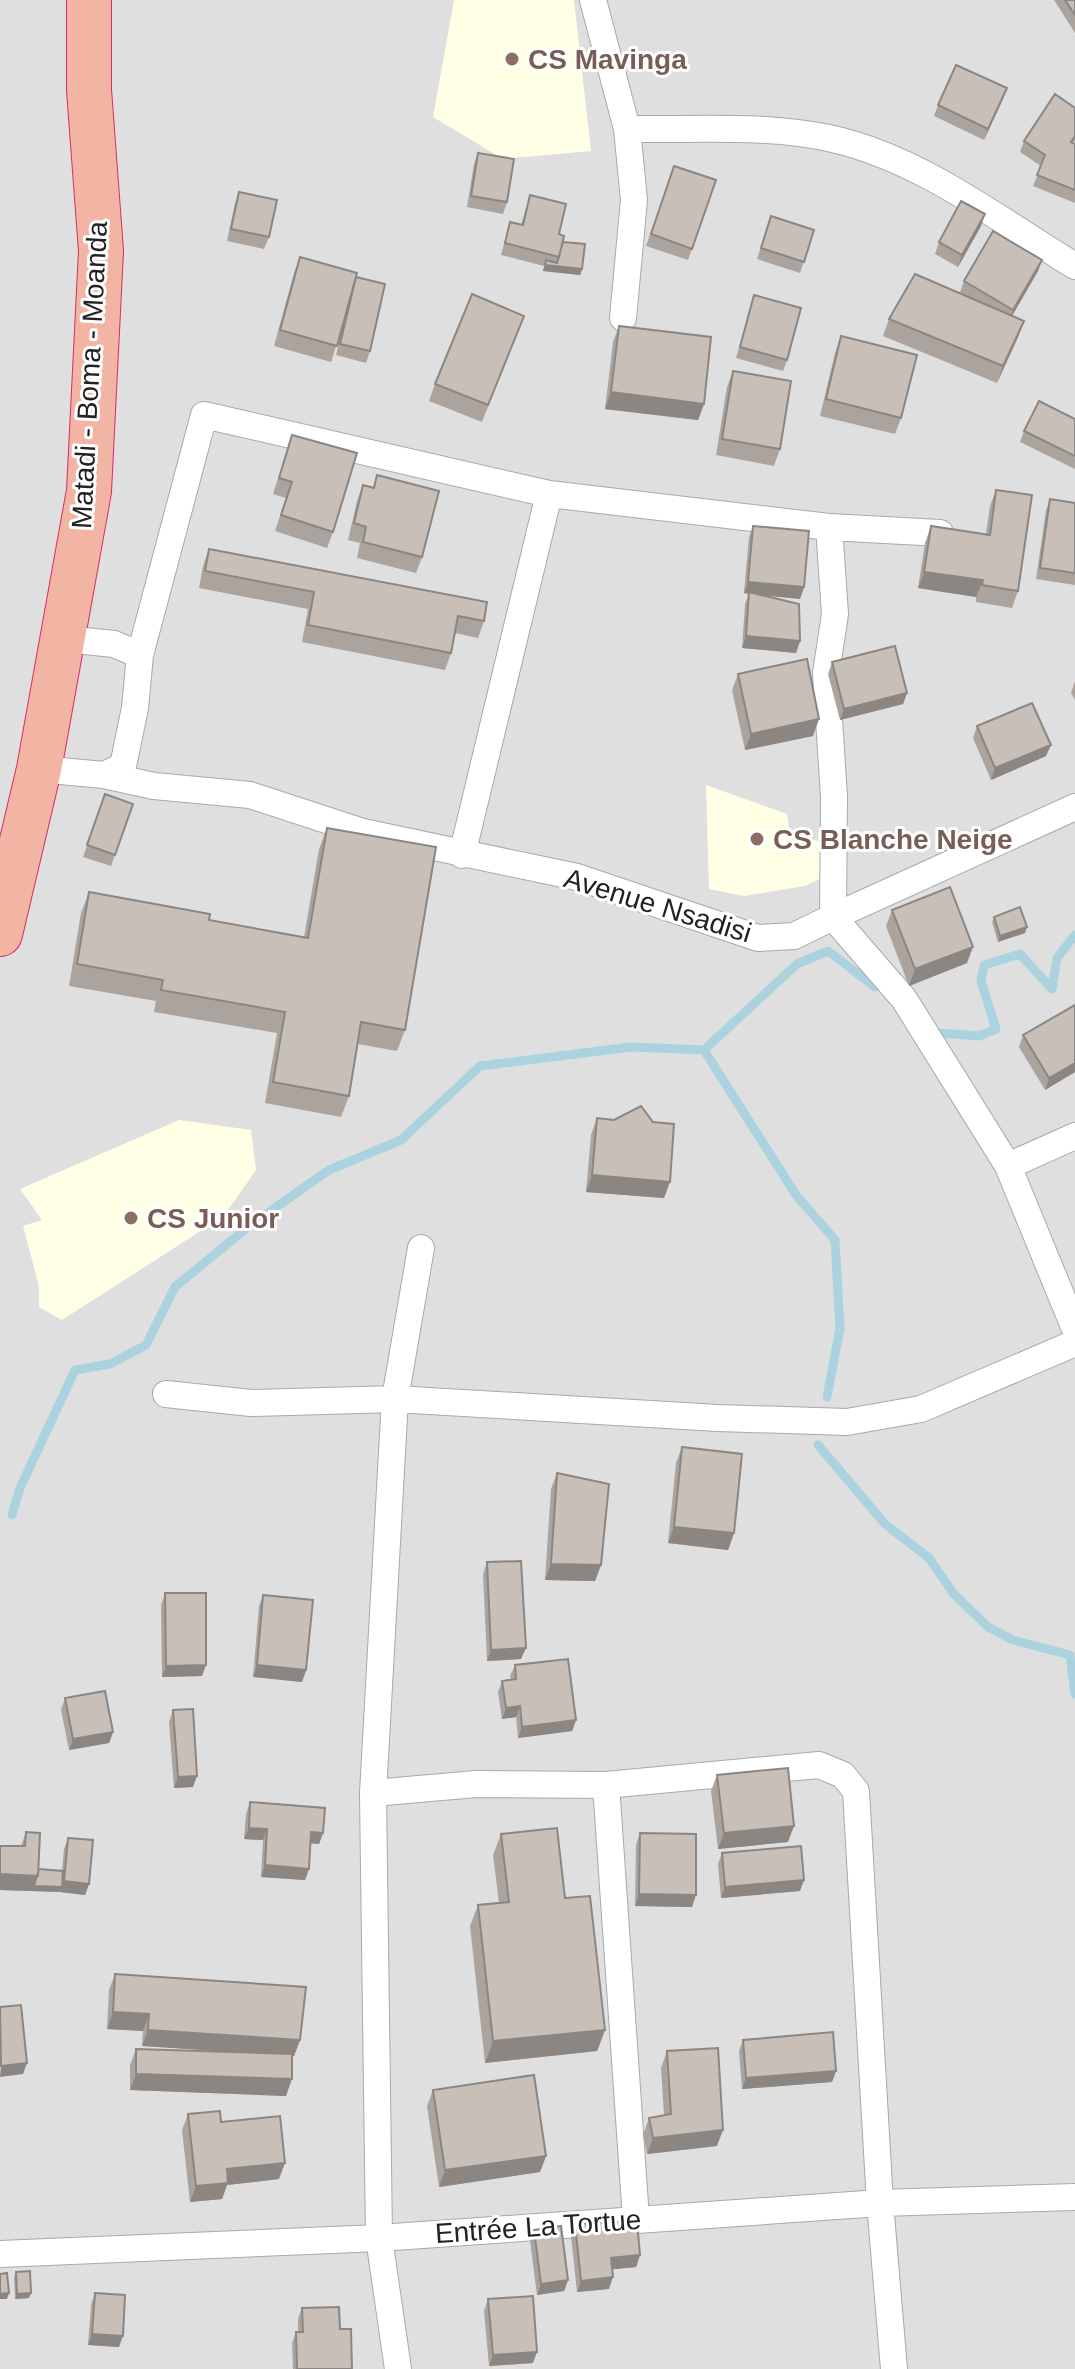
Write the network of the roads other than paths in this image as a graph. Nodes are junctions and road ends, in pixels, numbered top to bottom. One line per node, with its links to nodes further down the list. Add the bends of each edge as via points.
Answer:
1 (89, 0): 9 (highway, Matadi - Boma - Moanda, via 89,90 101,251 89,491)
2 (593, 0): 3 (street)
3 (627, 129): 4 (street, via 763,131 833,139 889,157); 5 (street, via 634,200)
4 (1075, 266)
5 (623, 318)
6 (549, 494): 7 (street); 10 (street, via 204,415); 14 (street)
7 (829, 527): 8 (street); 15 (street, via 835,614 826,673 834,797)
8 (940, 533)
9 (65, 639): 10 (street, via 114,644); 11 (highway, Matadi - Boma - Moanda)
10 (140, 655): 12 (street, via 123,766)
11 (39, 769): 12 (street, Avenue Nsadisi); 16 (highway, Matadi - Boma - Moanda)
12 (104, 775): 14 (street, Avenue Nsadisi, via 154,786 250,795 363,832)
13 (1075, 807): 15 (street, Avenue Nsadisi)
14 (462, 855): 15 (street, Avenue Nsadisi, via 577,877 758,938 794,936)
15 (833, 917): 18 (street, via 904,999)
16 (0, 934)
17 (1075, 1136): 18 (street)
18 (1008, 1166): 20 (street)
19 (421, 1248): 23 (street)
20 (1075, 1329)
21 (1075, 1343): 23 (street, via 921,1409 847,1422)
22 (166, 1394): 23 (street, via 251,1403)
23 (395, 1399): 25 (street)
24 (606, 1785): 25 (street, via 476,1784); 27 (street, via 819,1765 843,1775 856,1791); 28 (street)
25 (373, 1793): 29 (street)
26 (1075, 2197): 27 (street, Entrée La Tortue)
27 (880, 2203): 28 (street, Entrée La Tortue); 32 (street)
28 (636, 2219): 29 (street, Entrée La Tortue)
29 (379, 2238): 30 (street, Entrée La Tortue); 31 (street)
30 (0, 2254)
31 (398, 2369)
32 (894, 2369)

